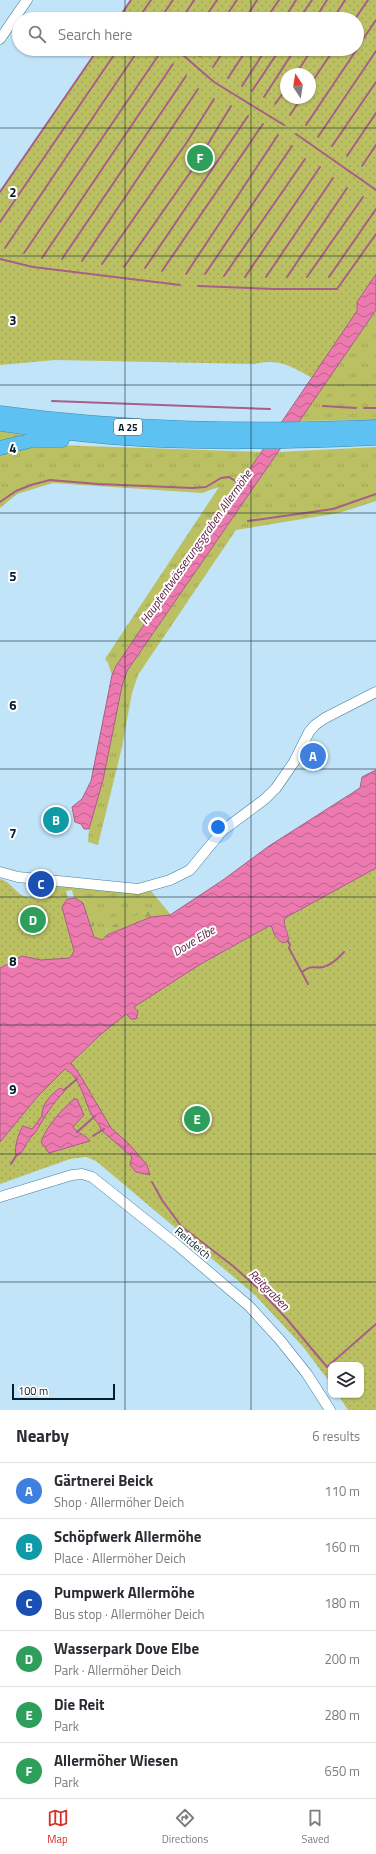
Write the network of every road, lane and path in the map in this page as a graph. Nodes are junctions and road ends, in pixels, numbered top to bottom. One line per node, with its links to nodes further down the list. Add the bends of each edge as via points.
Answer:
1 (27, 0): 2 (street)
2 (19, 12)
3 (12, 22): 4 (street)
4 (0, 39)
5 (0, 413): 8 (highway, A 25, via 108,425)
6 (0, 424): 9 (highway, A 25)
7 (376, 427): 8 (highway, A 25, via 306,430)
8 (253, 436): 9 (highway, A 25); 10 (highway, A 25, via 298,441)
9 (108, 437): 11 (highway, via 33,440)
10 (376, 438)
11 (0, 448)
12 (376, 692): 13 (street, via 315,725 276,788 222,831 190,870 170,880 138,889 18,877)
13 (0, 872)
14 (0, 1197): 15 (street, Reitdeich, via 72,1174 92,1177 249,1306 307,1374)
15 (330, 1410)

